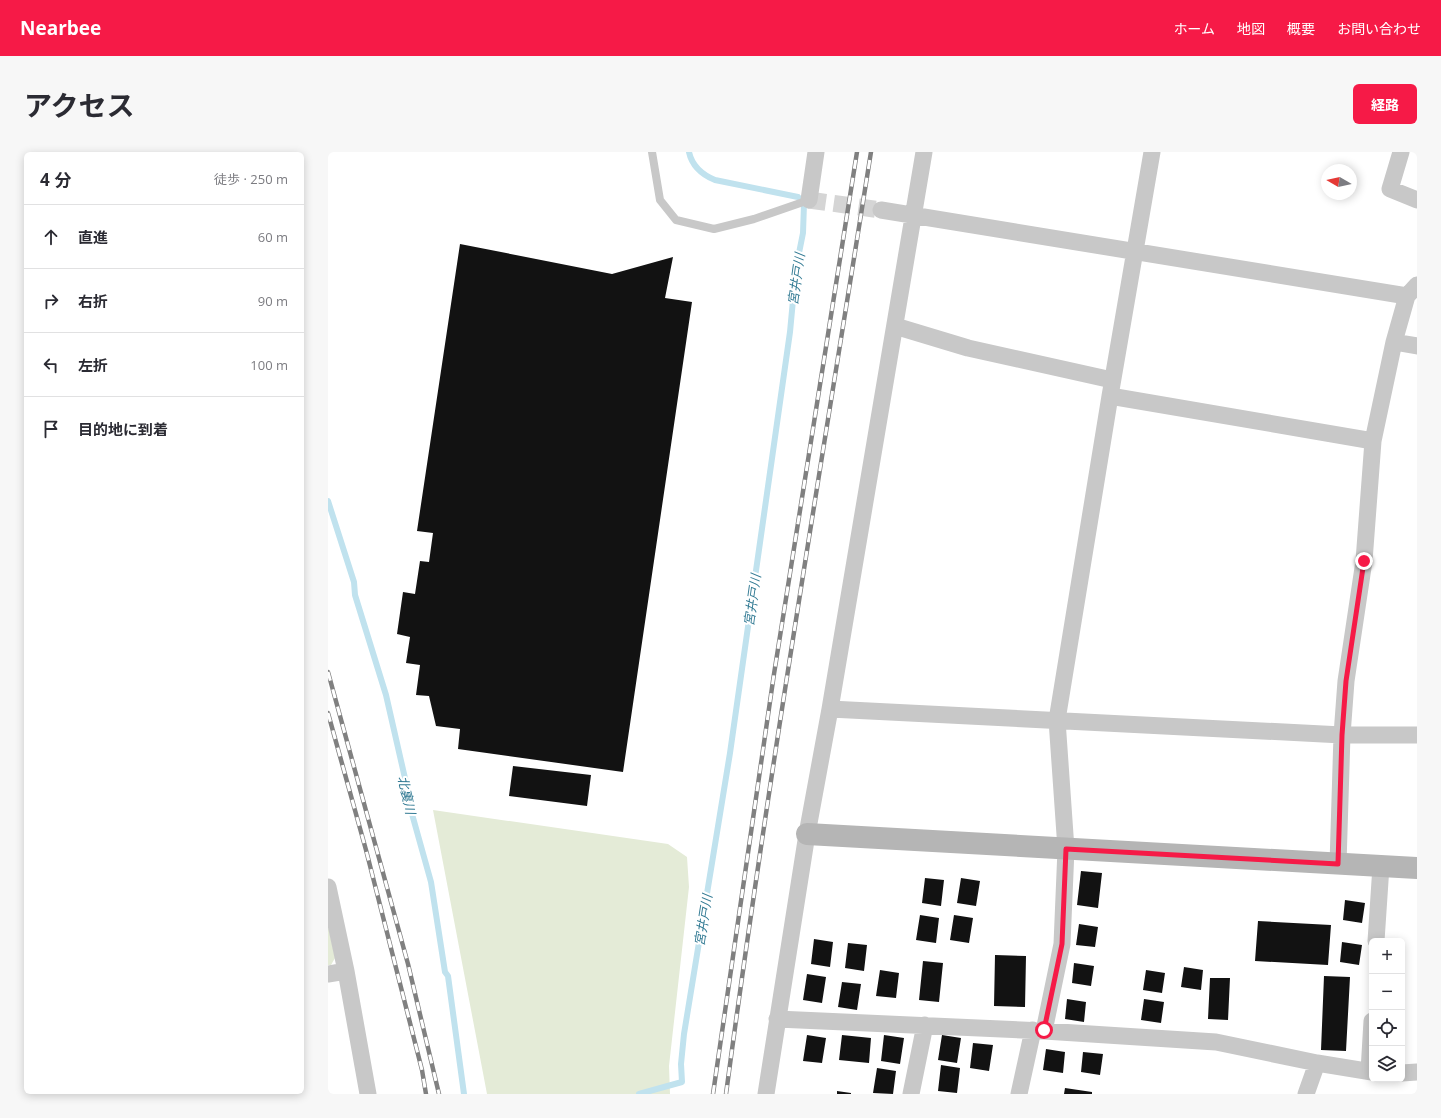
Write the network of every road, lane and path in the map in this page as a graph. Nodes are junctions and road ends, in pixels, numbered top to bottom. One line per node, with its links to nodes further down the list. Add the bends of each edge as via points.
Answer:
1 (652, 152): 6 (lane, via 660,200 676,220 714,229 754,219)
2 (816, 152): 6 (street)
3 (924, 152): 9 (street)
4 (1152, 152): 10 (street)
5 (1400, 152): 7 (street, via 1390,189)
6 (809, 200)
7 (1417, 200)
8 (882, 210): 9 (street)
9 (913, 216): 10 (street); 12 (street)
10 (1136, 251): 11 (street); 15 (street)
11 (1412, 290): 13 (street)
12 (895, 326): 15 (street); 17 (street)
13 (1394, 342): 14 (street); 16 (street)
14 (1417, 346)
15 (1111, 388): 16 (street); 18 (street)
16 (1373, 441): 19 (street, via 1364,561 1346,681)
17 (830, 709): 18 (street); 21 (street)
18 (1057, 720): 19 (street); 22 (street)
19 (1342, 735): 20 (street); 23 (street)
20 (1417, 735)
21 (807, 834): 22 (street); 30 (street)
22 (1066, 849): 23 (street); 32 (street, via 1062,944)
23 (1338, 864): 24 (street)
24 (1381, 866): 25 (street); 27 (street)
25 (1417, 868)
26 (328, 887): 28 (street)
27 (1376, 938)
28 (346, 971): 29 (street); 37 (street)
29 (328, 974)
30 (777, 1019): 31 (street); 38 (street)
31 (925, 1025): 32 (street); 39 (street)
32 (1039, 1030): 33 (street, via 1216,1042); 40 (street)
33 (1317, 1063): 34 (street); 41 (street)
34 (1369, 1071)
35 (1417, 1072): 36 (street)
36 (1405, 1073)
37 (368, 1094)
38 (766, 1094)
39 (911, 1094)
40 (1019, 1094)
41 (1306, 1094)

